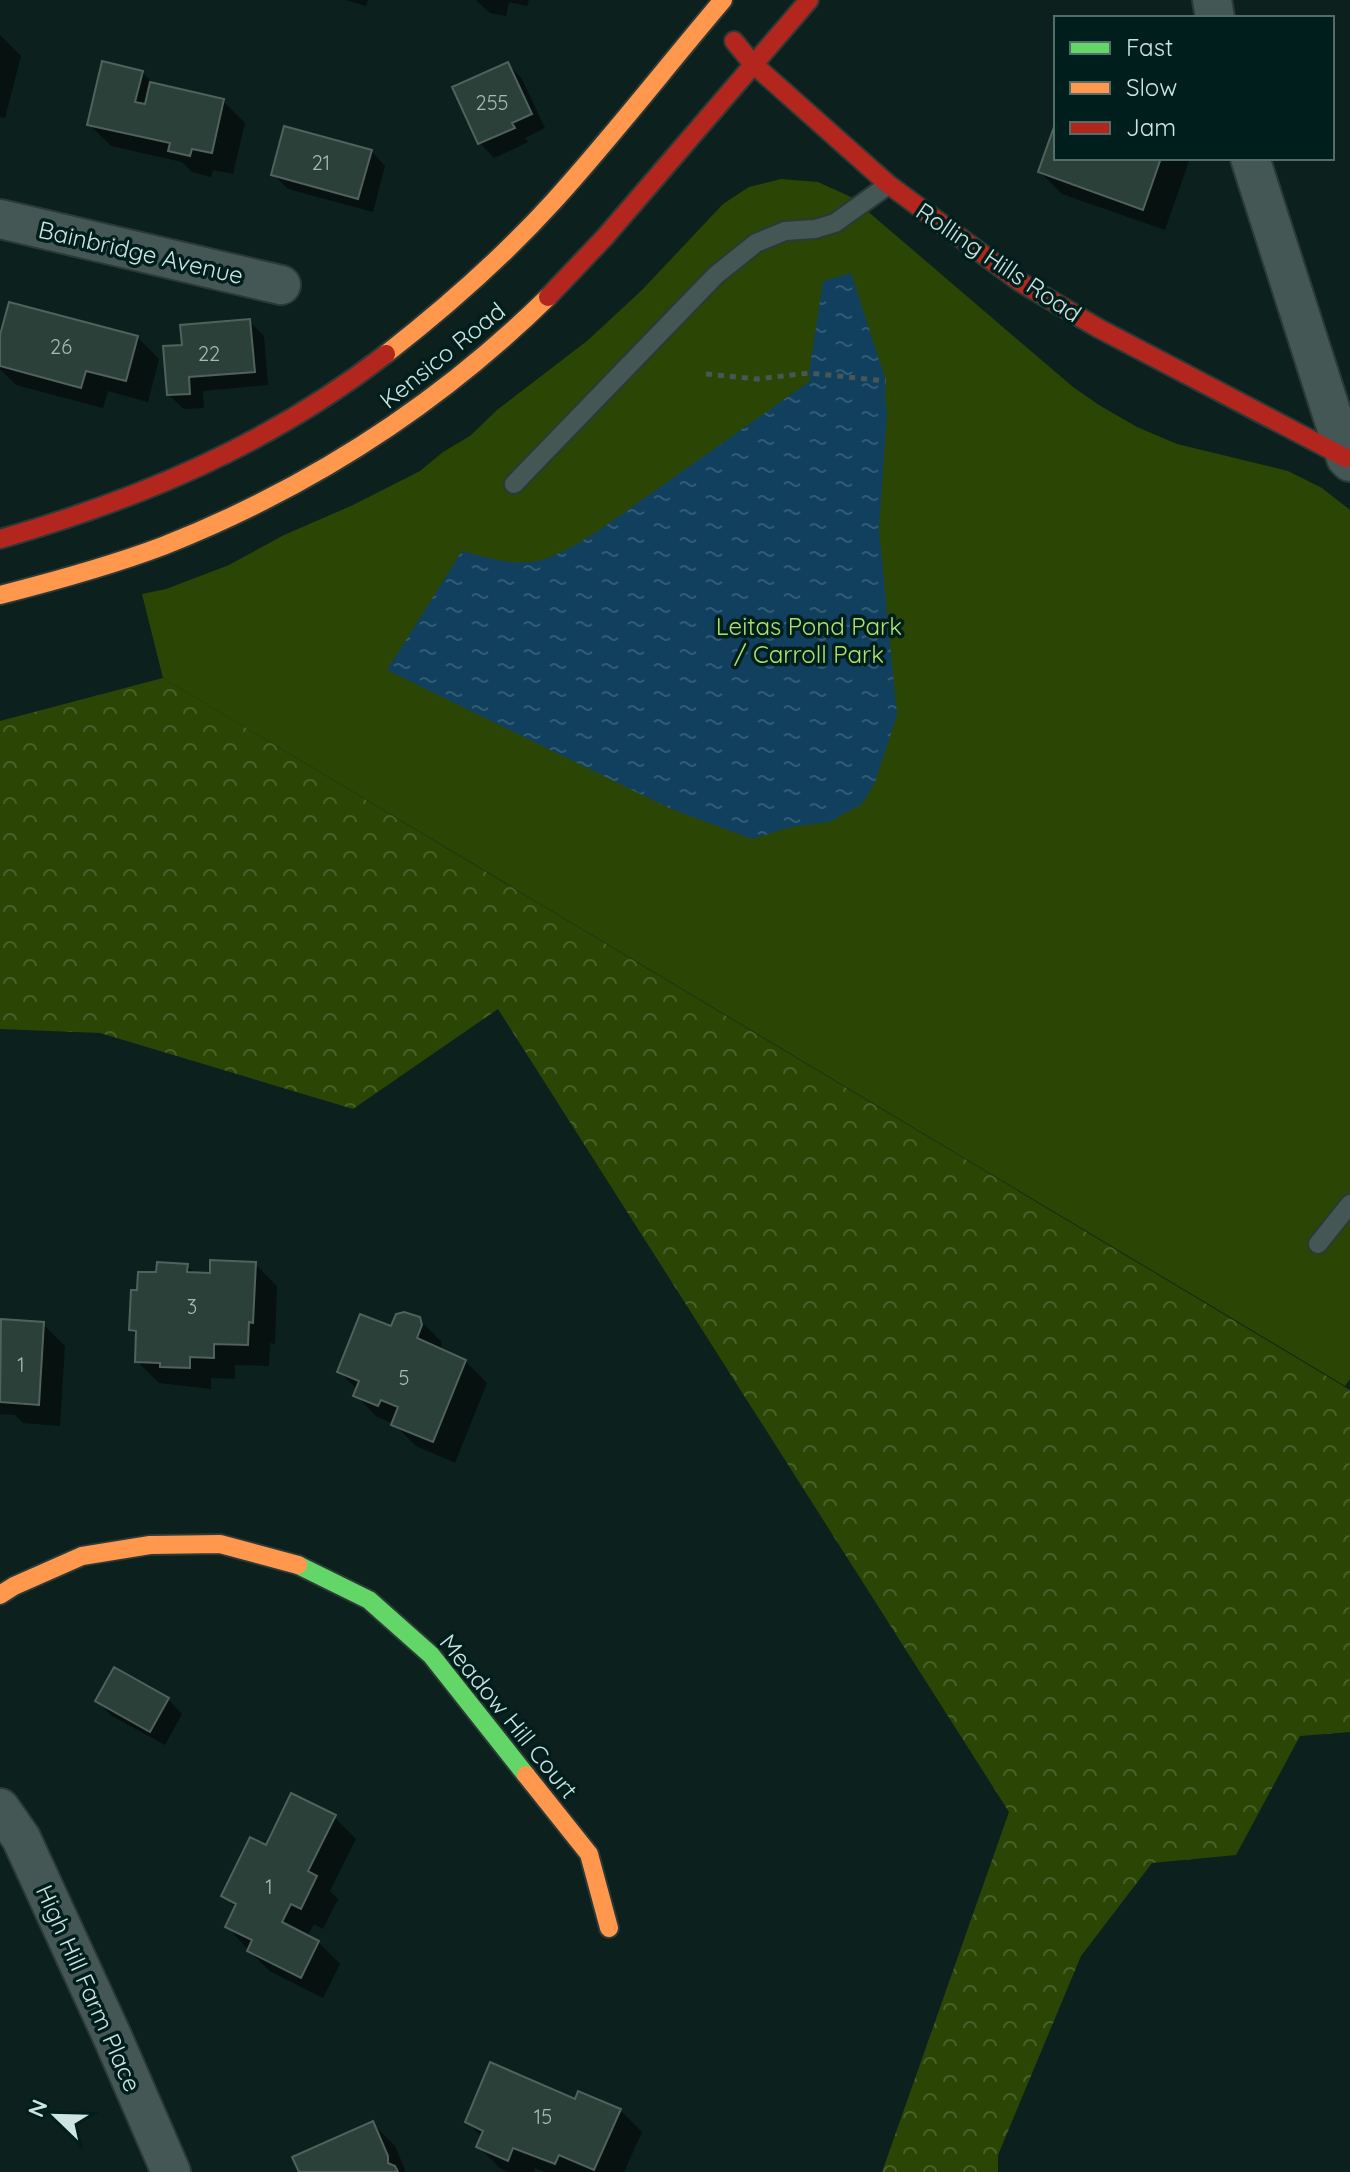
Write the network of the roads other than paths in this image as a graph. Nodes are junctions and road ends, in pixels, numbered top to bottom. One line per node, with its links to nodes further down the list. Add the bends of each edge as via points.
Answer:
1 (809, 0): 3 (street, Kensico Road)
2 (713, 4): 3 (street, Rolling Hills Road); 10 (street, Kensico Road, via 551,204 459,296 382,359 289,422 213,462 134,497)
3 (752, 63): 5 (street, Rolling Hills Road); 11 (street, Kensico Road, via 565,280 413,413 343,459 226,521 106,567)
4 (1251, 160): 8 (street, Rolling Hills Road)
5 (888, 184): 8 (street, Rolling Hills Road, via 1059,307); 9 (lane, via 835,223 785,231 756,243 716,275)
6 (0, 219): 7 (street, Bainbridge Avenue)
7 (281, 285)
8 (1348, 460)
9 (514, 484)
10 (0, 539)
11 (0, 595)
12 (1350, 1204): 13 (lane)
13 (1318, 1244)
14 (0, 1595): 16 (street, Meadow Hill Court, via 82,1556 150,1545 220,1544 291,1561 369,1600 431,1655 589,1854)
15 (0, 1808): 17 (street, High Hill Farm Place, via 28,1852)
16 (609, 1928)
17 (171, 2172)

